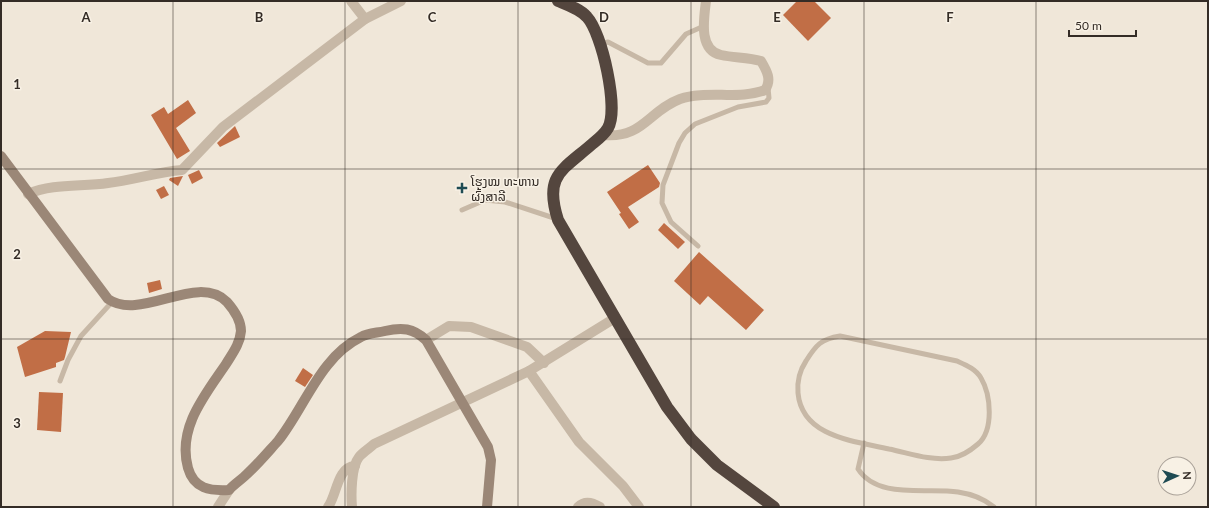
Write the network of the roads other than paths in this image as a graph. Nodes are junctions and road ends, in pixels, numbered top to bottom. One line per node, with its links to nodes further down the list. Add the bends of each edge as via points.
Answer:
1 (351, 1): 5 (street)
2 (401, 1): 5 (street)
3 (558, 1): 7 (highway, via 587,16 596,29)
4 (706, 1): 6 (street)
5 (365, 19): 11 (street, via 223,127 182,170 164,171 108,183 39,189)
6 (704, 25): 7 (lane, via 686,34 661,62 655,64 648,63 608,42); 8 (street, via 704,39 709,49 719,55 761,61 769,78)
7 (600, 44): 9 (highway, via 612,114)
8 (768, 86): 9 (street, via 760,92 680,99 627,134 617,137); 14 (lane, via 769,98 766,102 732,109 695,124 679,143 663,185 662,203 671,222)
9 (602, 135): 13 (highway, via 558,173 553,188 553,204)
10 (1, 156): 11 (street)
11 (28, 194): 15 (street)
12 (462, 210): 13 (lane, via 485,200 505,202)
13 (558, 220): 16 (highway)
14 (698, 246)
15 (112, 302): 20 (lane, via 79,340); 24 (street, via 139,304 205,292 224,299 236,314 241,331 237,347 192,417 185,443 188,470 200,486 212,490)
16 (614, 318): 18 (street); 32 (highway, via 667,407 691,439 718,465)
17 (426, 340): 18 (street, via 450,326 471,327 527,347); 21 (street); 24 (street, via 412,330 397,328 361,336 349,344 337,354 321,375 279,440 252,470)
18 (544, 363): 19 (street)
19 (529, 371): 21 (street); 31 (street, via 579,442 623,486)
20 (60, 381)
21 (462, 402): 23 (street, via 374,444 359,457); 28 (street, via 490,452)
22 (864, 443): 22 (lane, via 935,459 953,458 969,452 980,443 987,426 989,407 987,392 981,378 971,367 957,361 856,338 826,338 815,347 803,365 798,384 799,401 804,413 814,425 830,434); 33 (lane, via 858,469 870,481 904,491 970,494)
23 (355, 466): 26 (street, via 349,466 344,471); 27 (street, via 350,493)
24 (229, 490): 25 (street)
25 (218, 507)
26 (328, 507)
27 (352, 507)
28 (487, 507)
29 (578, 507): 30 (street, via 584,502)
30 (600, 507)
31 (639, 507)
32 (774, 507)
33 (994, 507)

